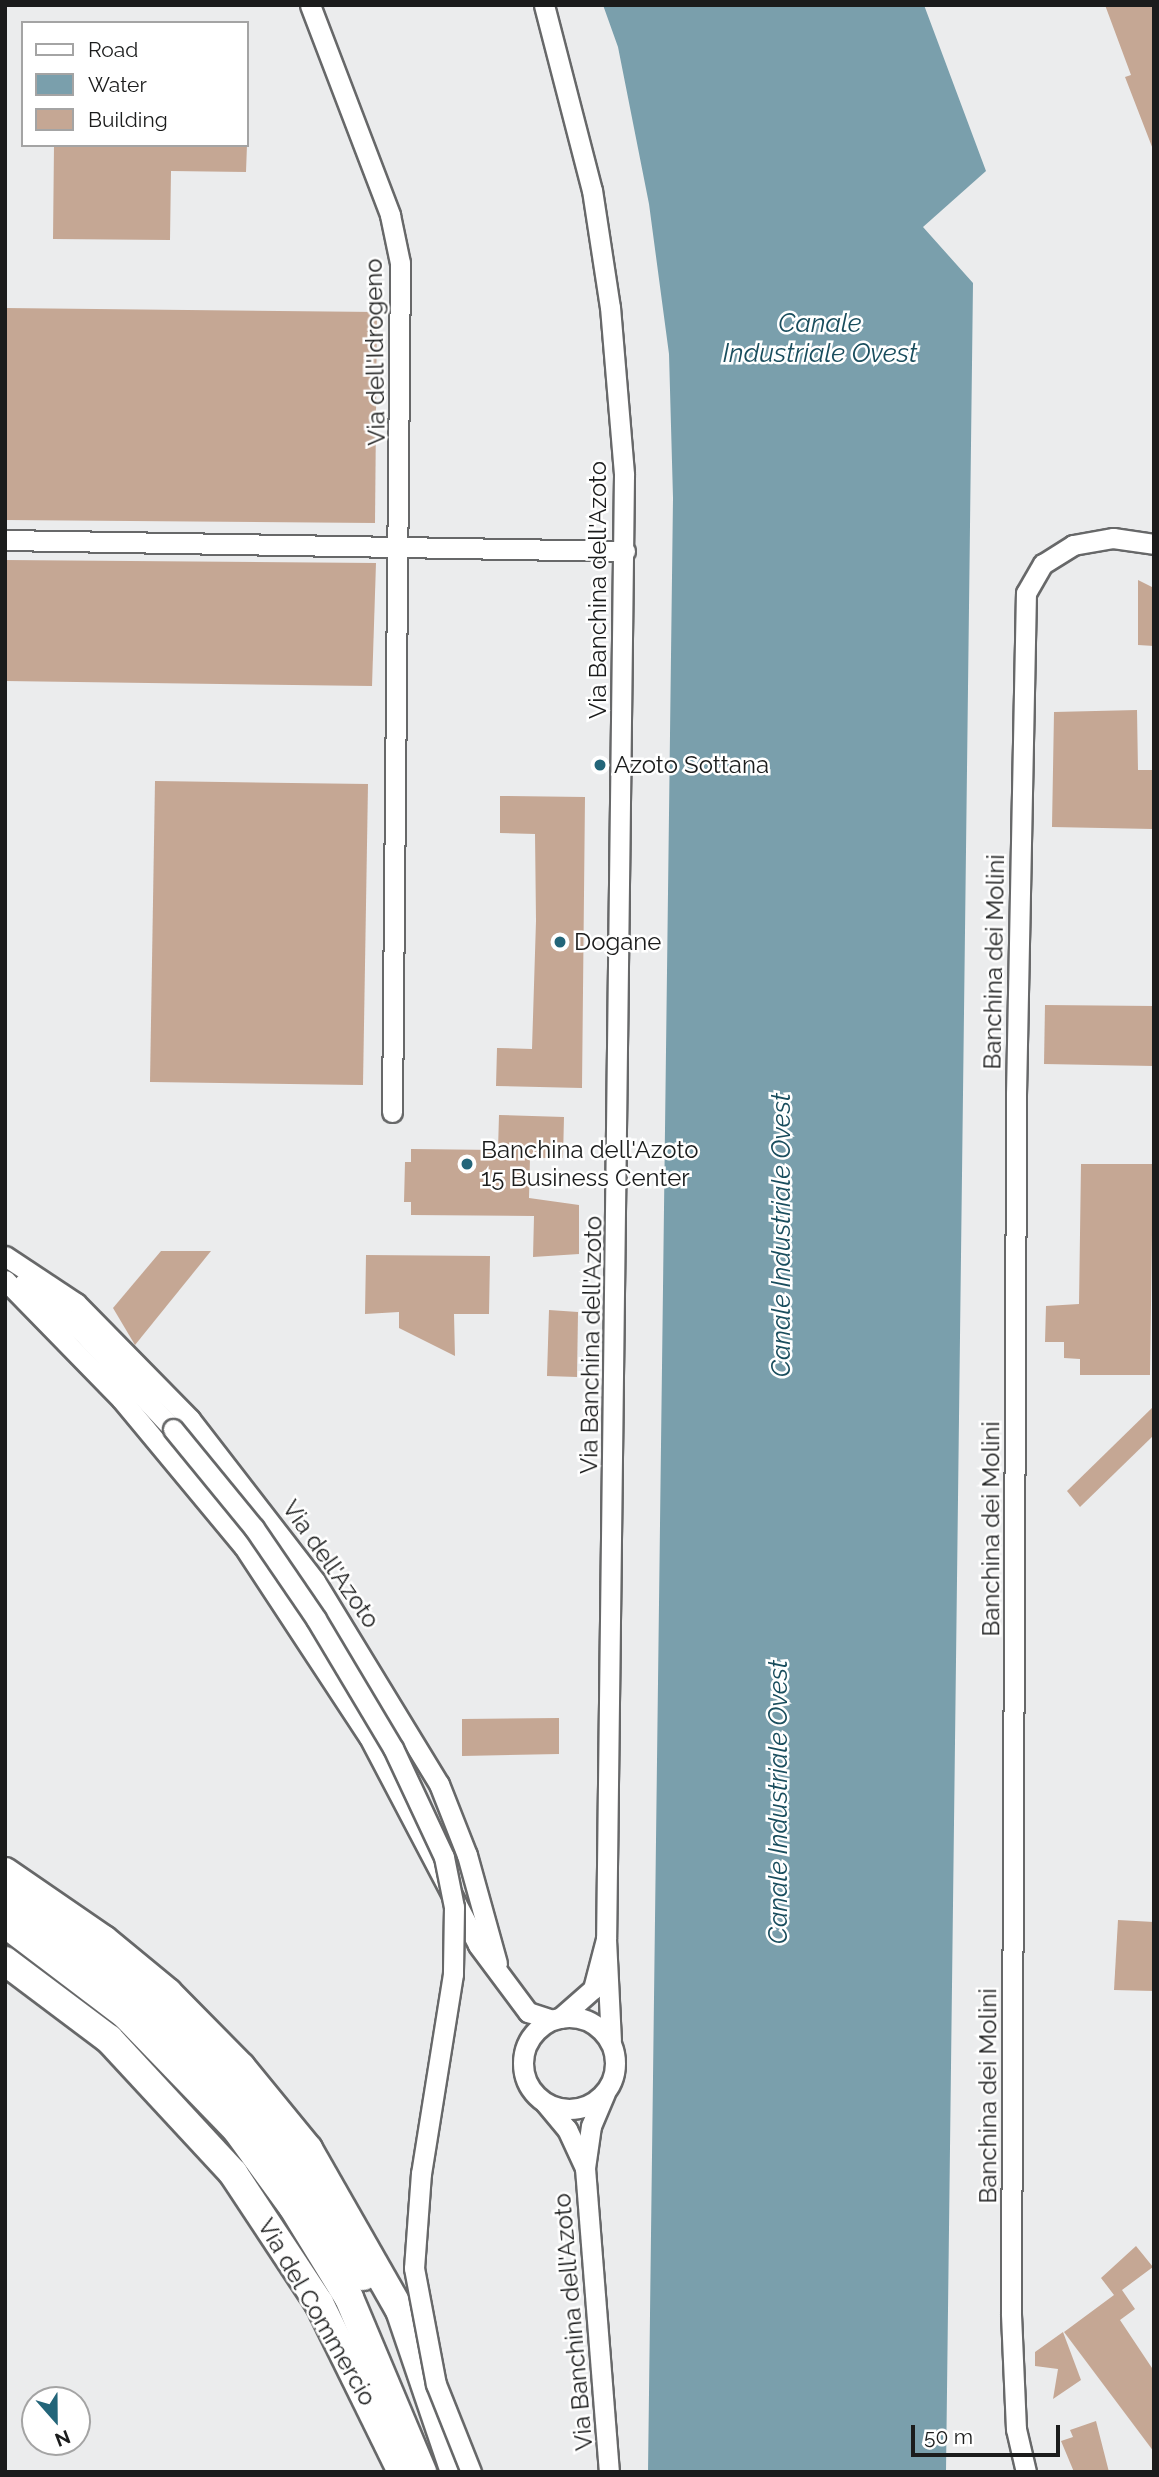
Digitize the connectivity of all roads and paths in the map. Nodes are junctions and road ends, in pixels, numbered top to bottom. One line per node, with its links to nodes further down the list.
1 (310, 5): 5 (street, Via dell'Idrogeno)
2 (544, 5): 6 (street, Via Banchina dell'Azoto)
3 (5, 540): 5 (street)
4 (1154, 544): 27 (street, Banchina dei Molini)
5 (401, 547): 6 (street); 7 (street, Via dell'Idrogeno)
6 (625, 551): 14 (street, Via Banchina dell'Azoto)
7 (392, 1112)
8 (5, 1256): 16 (street, Via dell'Azoto)
9 (5, 1267): 25 (street, bridge)
10 (5, 1280): 16 (street, Via dell'Azoto)
11 (5, 1872): 24 (street)
12 (5, 1895): 24 (street)
13 (5, 1923): 23 (street)
14 (606, 1939): 17 (street); 18 (street)
15 (5, 1961): 22 (street, Via del Commercio)
16 (502, 1978): 17 (street, Via dell'Azoto)
17 (556, 2019): 18 (street); 20 (street)
18 (613, 2048): 19 (street)
19 (606, 2090): 20 (street); 21 (street)
20 (540, 2098): 21 (street)
21 (585, 2168): 26 (street, Via Banchina dell'Azoto)
22 (402, 2472)
23 (422, 2472)
24 (455, 2472)
25 (471, 2472)
26 (609, 2472)
27 (1026, 2472)

